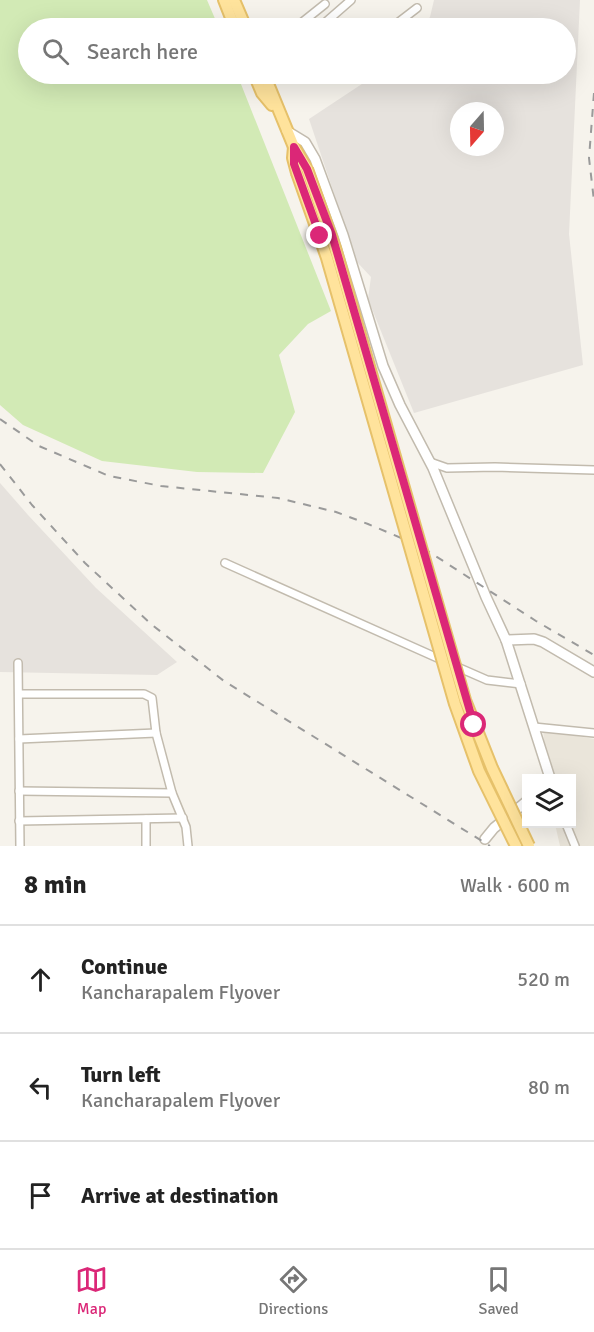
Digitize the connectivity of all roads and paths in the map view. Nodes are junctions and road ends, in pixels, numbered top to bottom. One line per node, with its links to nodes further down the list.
1 (224, 0): 7 (main road)
2 (234, 0): 8 (main road)
3 (242, 0): 9 (main road)
4 (351, 0): 11 (street)
5 (325, 4): 10 (street)
6 (417, 8): 12 (street)
7 (231, 18)
8 (242, 18)
9 (249, 18)
10 (309, 18)
11 (330, 18)
12 (404, 18)
13 (258, 84): 16 (main road)
14 (268, 84): 16 (main road)
15 (275, 84): 16 (main road)
16 (278, 112): 17 (main road)
17 (287, 131): 18 (main road); 19 (street)
18 (302, 171): 45 (main road, bridge); 46 (main road, bridge)
19 (430, 462): 20 (street); 22 (street)
20 (447, 468): 21 (street); 22 (street)
21 (594, 470)
22 (438, 479): 24 (street)
23 (225, 564): 27 (street)
24 (506, 640): 26 (street); 27 (street)
25 (18, 663): 28 (street)
26 (594, 672)
27 (521, 684): 29 (street)
28 (19, 694): 30 (street); 32 (street)
29 (534, 727): 31 (street); 33 (street)
30 (156, 733): 32 (street); 35 (street)
31 (594, 733)
32 (19, 739): 34 (street)
33 (549, 774)
34 (19, 791): 35 (street); 39 (street)
35 (172, 793): 37 (street)
36 (522, 805): 41 (street)
37 (183, 818): 38 (street); 44 (street)
38 (146, 819): 39 (street); 43 (street)
39 (20, 821): 42 (street)
40 (568, 828): 47 (street)
41 (484, 839)
42 (20, 846)
43 (146, 846)
44 (188, 846)
45 (516, 846)
46 (529, 846)
47 (575, 846)

